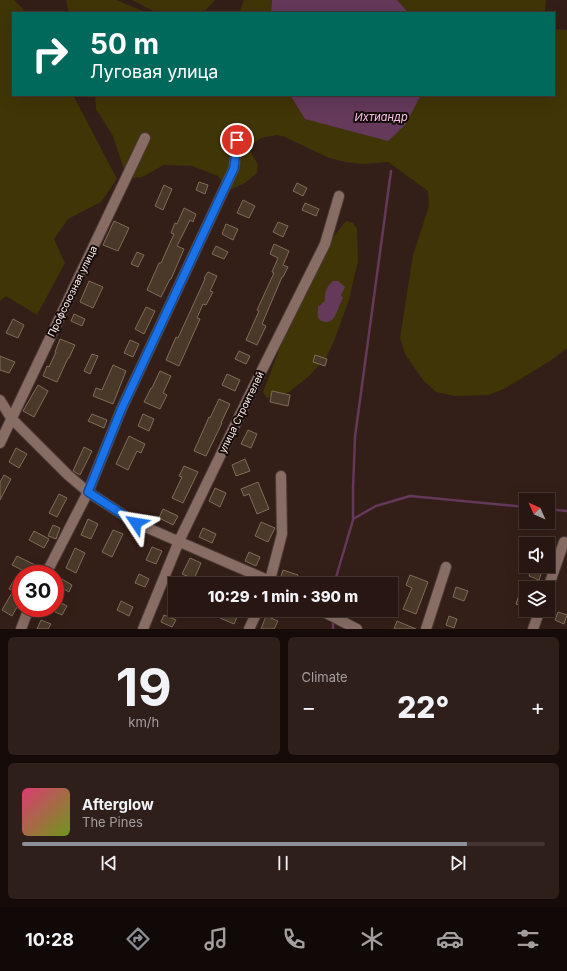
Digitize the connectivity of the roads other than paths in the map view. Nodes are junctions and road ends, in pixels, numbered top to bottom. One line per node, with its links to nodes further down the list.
1 (145, 138): 5 (street, Профсоюзная улица)
2 (237, 140): 8 (street)
3 (339, 196): 9 (street, улица Строителей)
4 (0, 400): 5 (street)
5 (11, 418): 6 (street, Профсоюзная улица); 8 (street)
6 (0, 443)
7 (281, 476): 14 (street)
8 (88, 492): 9 (street); 11 (street)
9 (179, 541): 13 (street); 21 (street, улица Строителей)
10 (564, 542): 15 (street)
11 (51, 565)
12 (446, 567): 24 (street)
13 (259, 577)
14 (273, 577)
15 (550, 581)
16 (26, 617): 20 (street)
17 (255, 617): 22 (street)
18 (335, 617): 23 (street)
19 (537, 617): 25 (street)
20 (21, 629)
21 (143, 629)
22 (249, 629)
23 (358, 629)
24 (426, 629)
25 (533, 629)

